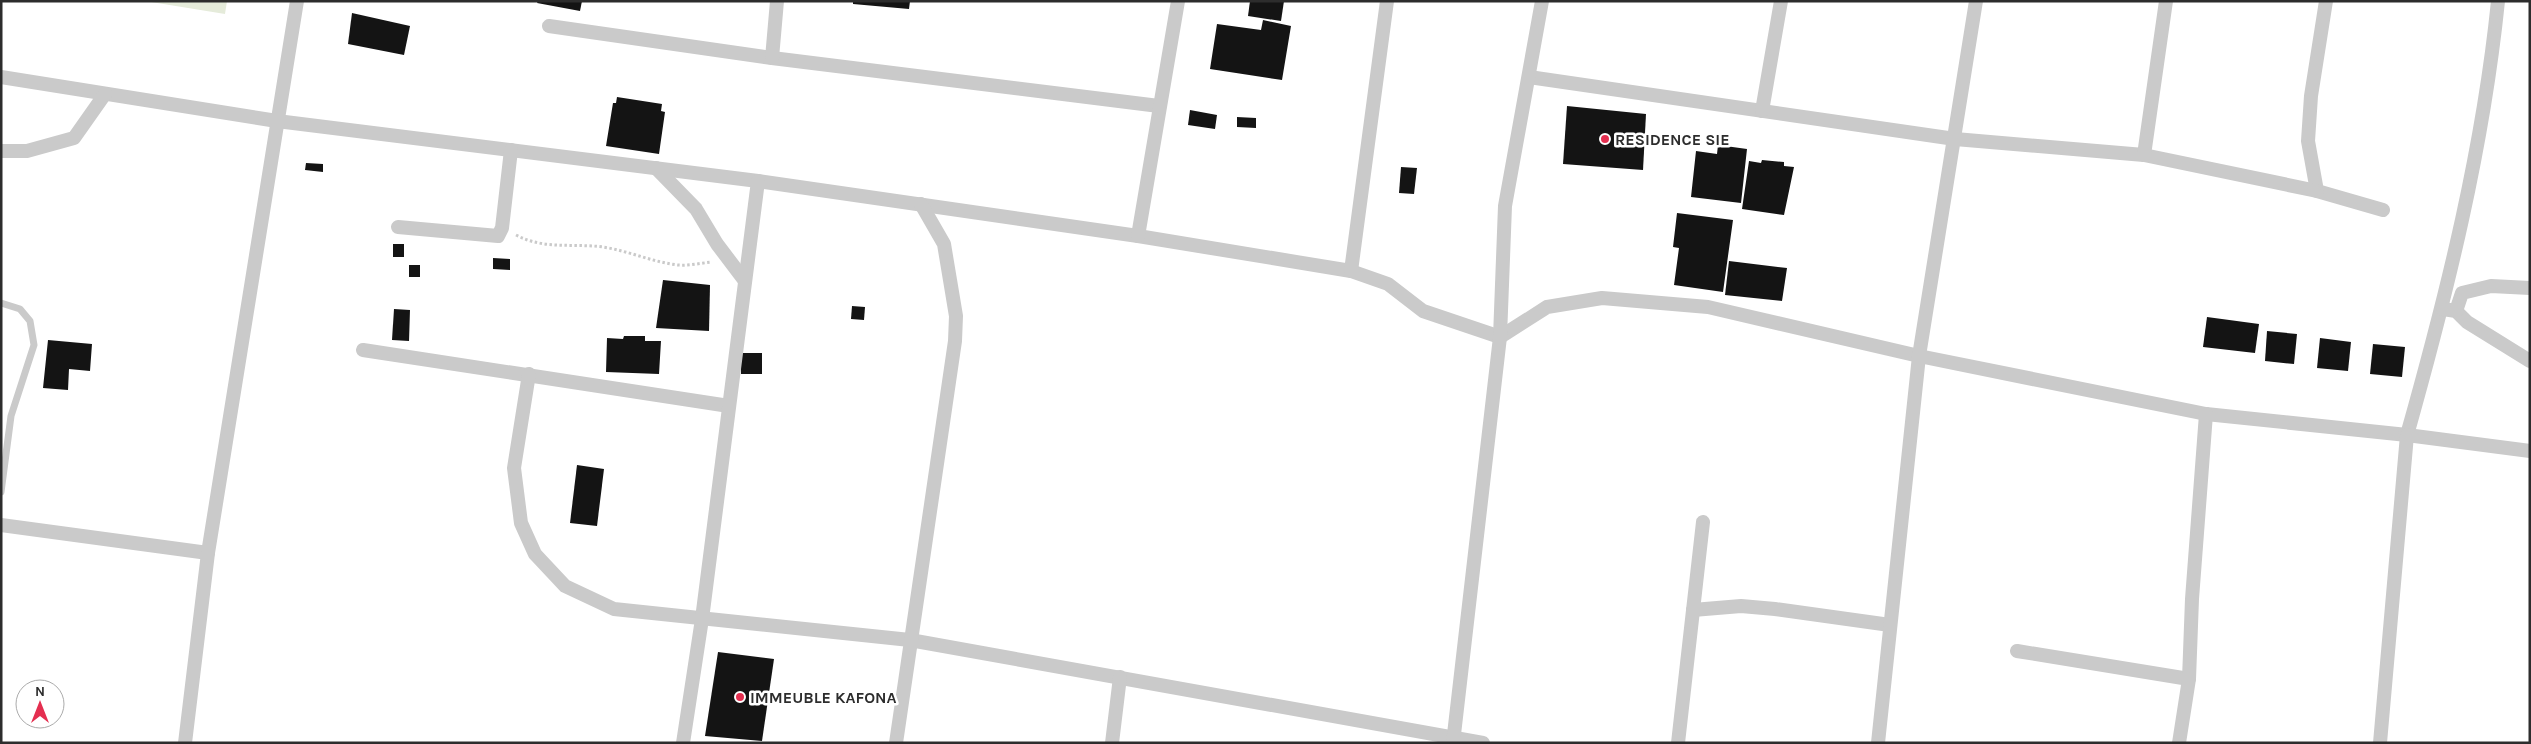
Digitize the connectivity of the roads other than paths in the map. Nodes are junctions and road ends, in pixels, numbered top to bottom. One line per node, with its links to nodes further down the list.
1 (297, 1): 18 (street)
2 (777, 1): 12 (street)
3 (1178, 1): 16 (street)
4 (1387, 1): 30 (street)
5 (1542, 1): 13 (street)
6 (1781, 1): 17 (street)
7 (1976, 1): 19 (street)
8 (2166, 1): 22 (street)
9 (2326, 1): 25 (street)
10 (2498, 1): 34 (street)
11 (549, 26): 12 (street)
12 (772, 58): 16 (street)
13 (1529, 77): 17 (street); 35 (street)
14 (1, 78): 15 (street)
15 (105, 94): 18 (street); 21 (street)
16 (1160, 106): 29 (street)
17 (1762, 110): 19 (street)
18 (277, 121): 20 (street); 47 (street)
19 (1954, 138): 22 (street); 37 (street)
20 (511, 150): 23 (street); 28 (street)
21 (1, 151)
22 (2144, 156): 25 (street)
23 (656, 168): 24 (street); 31 (street)
24 (758, 180): 26 (street); 31 (street)
25 (2317, 191): 27 (street)
26 (921, 204): 29 (street); 51 (street)
27 (2383, 210)
28 (398, 227)
29 (1138, 236): 30 (street)
30 (1351, 271): 35 (street)
31 (745, 280): 40 (street)
32 (2530, 288): 34 (street)
33 (1, 303): 44 (lane)
34 (2449, 310): 38 (street); 42 (street)
35 (1500, 337): 37 (street); 55 (street)
36 (363, 350): 39 (street)
37 (1919, 356): 41 (street); 50 (street)
38 (2530, 361)
39 (529, 374): 40 (street); 49 (street)
40 (729, 406): 49 (street)
41 (2206, 414): 42 (street); 54 (street)
42 (2407, 435): 43 (street); 64 (street)
43 (2530, 452)
44 (1, 492)
45 (1703, 522): 48 (street)
46 (1, 525): 47 (street)
47 (208, 553): 56 (street)
48 (1693, 610): 50 (street); 61 (street)
49 (702, 619): 51 (street); 57 (street)
50 (1890, 625): 62 (street)
51 (910, 640): 53 (street); 58 (street)
52 (2017, 651): 54 (street)
53 (1120, 677): 55 (street); 59 (street)
54 (2189, 678): 63 (street)
55 (1453, 740): 60 (street)
56 (185, 743)
57 (683, 743)
58 (896, 743)
59 (1112, 743)
60 (1482, 743)
61 (1678, 743)
62 (1878, 743)
63 (2179, 743)
64 (2380, 743)

